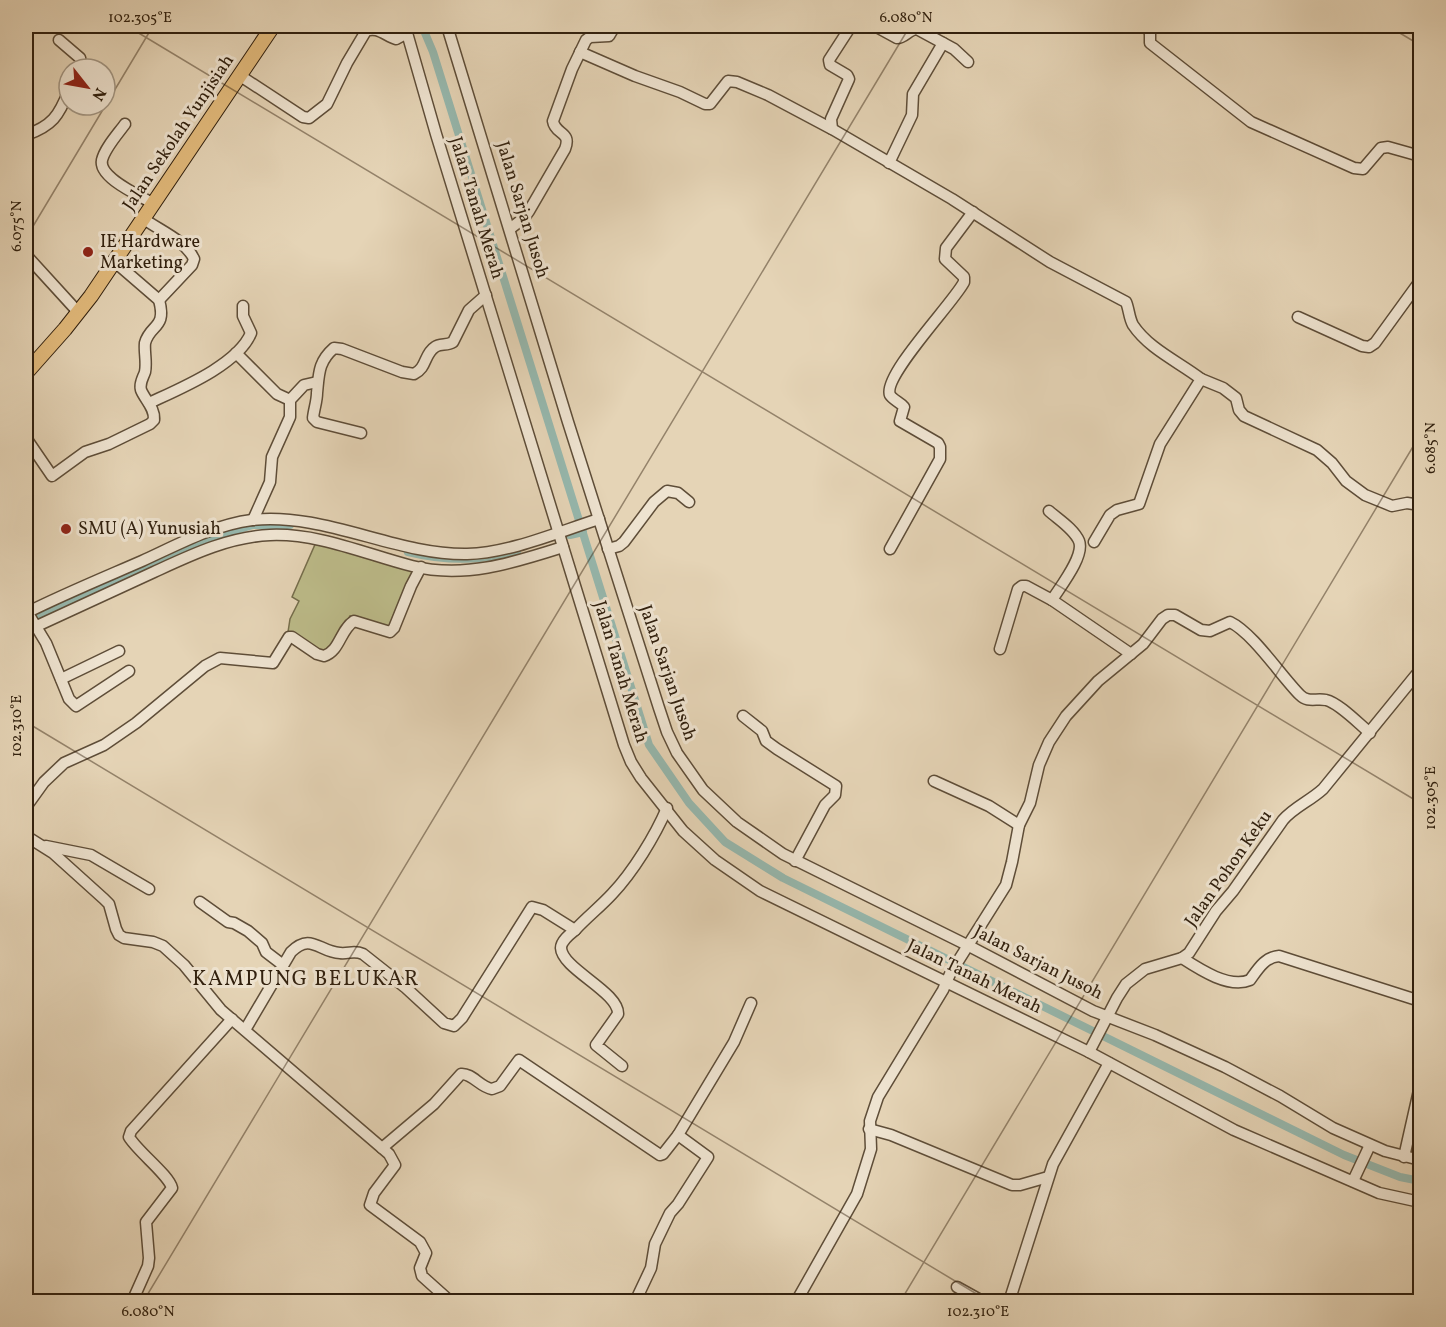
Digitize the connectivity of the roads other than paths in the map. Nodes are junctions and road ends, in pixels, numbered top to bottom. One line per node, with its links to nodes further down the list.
1 (273, 26): 13 (main road, Jalan Sekolah Yunjisiah)
2 (447, 26): 23 (street, Jalan Sarjan Jusoh)
3 (615, 26): 10 (street)
4 (851, 26): 16 (street)
5 (875, 26): 9 (street)
6 (1146, 26): 18 (street)
7 (406, 29): 13 (street); 27 (street, Jalan Tanah Merah)
8 (59, 40): 11 (street)
9 (943, 43): 12 (street); 19 (street)
10 (580, 51): 16 (street); 23 (street)
11 (79, 57)
12 (968, 62)
13 (239, 75): 20 (main road, Jalan Sekolah Yunjisiah)
14 (57, 115): 17 (street)
15 (125, 124): 20 (street)
16 (832, 129): 19 (street)
17 (26, 135)
18 (1420, 156)
19 (889, 163): 21 (street)
20 (154, 204): 22 (main road, Jalan Sekolah Yunjisiah)
21 (973, 212): 34 (street); 50 (street)
22 (144, 219): 25 (main road, Jalan Sekolah Yunjisiah); 28 (street)
23 (511, 228): 44 (street, Jalan Sarjan Jusoh)
24 (26, 255): 30 (street)
25 (115, 262): 28 (street); 30 (main road, Jalan Sekolah Yunjisiah)
26 (1420, 281): 31 (street)
27 (486, 295): 35 (street); 45 (street, Jalan Tanah Merah)
28 (159, 300): 37 (street)
29 (243, 306): 32 (street)
30 (78, 312): 33 (main road, Jalan Sekolah Yunjisiah)
31 (1298, 317)
32 (236, 353): 36 (street); 37 (street)
33 (26, 373)
34 (1201, 379): 41 (street); 46 (street)
35 (317, 382): 36 (street); 38 (street)
36 (290, 400): 43 (street)
37 (149, 402): 39 (street)
38 (362, 433)
39 (26, 438)
40 (689, 502): 49 (street)
41 (1420, 505)
42 (1049, 511): 52 (street)
43 (253, 520): 47 (street); 53 (street)
44 (594, 520): 45 (street); 49 (street, Jalan Sarjan Jusoh)
45 (563, 530): 47 (street); 48 (street, Jalan Tanah Merah)
46 (1094, 542)
47 (373, 546): 51 (street); 53 (street)
48 (563, 547): 51 (street); 64 (street, Jalan Tanah Merah)
49 (608, 549): 68 (street, Jalan Sarjan Jusoh)
50 (890, 549)
51 (421, 567): 63 (street)
52 (1052, 600): 54 (street); 56 (street)
53 (28, 619): 59 (street)
54 (1000, 649)
55 (119, 651): 59 (street)
56 (1131, 654): 61 (street); 65 (street)
57 (1420, 670): 61 (street, Jalan Pohon Keku)
58 (129, 671): 59 (street)
59 (61, 680)
60 (743, 716): 68 (street)
61 (1370, 733): 73 (street, Jalan Pohon Keku)
62 (934, 781): 65 (street)
63 (26, 807)
64 (667, 808): 71 (street); 75 (street, Jalan Tanah Merah)
65 (1019, 825): 72 (street)
66 (26, 836): 67 (street)
67 (43, 846): 69 (street); 78 (street)
68 (795, 861): 72 (street, Jalan Sarjan Jusoh)
69 (149, 889)
70 (200, 902): 74 (street)
71 (575, 930): 74 (street); 83 (street)
72 (966, 950): 75 (street); 79 (street, Jalan Sarjan Jusoh)
73 (1182, 958): 76 (street); 79 (street)
74 (283, 965): 80 (street)
75 (948, 977): 81 (street, Jalan Tanah Merah); 85 (street)
76 (1420, 1001)
77 (751, 1004): 86 (street)
78 (232, 1019): 80 (street); 95 (street)
79 (1105, 1022): 81 (street); 88 (street, Jalan Sarjan Jusoh)
80 (245, 1030): 87 (street)
81 (1092, 1047): 82 (street, Jalan Tanah Merah)
82 (1109, 1063): 91 (street); 92 (street, Jalan Tanah Merah)
83 (622, 1066)
84 (1420, 1086): 89 (street)
85 (869, 1129): 91 (street); 98 (street)
86 (678, 1135): 87 (street); 97 (street)
87 (382, 1148): 96 (street)
88 (1368, 1148): 89 (street, Jalan Sarjan Jusoh); 92 (street)
89 (1404, 1157): 90 (street, Jalan Sarjan Jusoh)
90 (1420, 1160)
91 (1048, 1177): 100 (street)
92 (1354, 1179): 93 (street, Jalan Tanah Merah)
93 (1420, 1202)
94 (957, 1287): 99 (street)
95 (132, 1302)
96 (451, 1302)
97 (635, 1302)
98 (796, 1302)
99 (984, 1302)
100 (1009, 1302)

